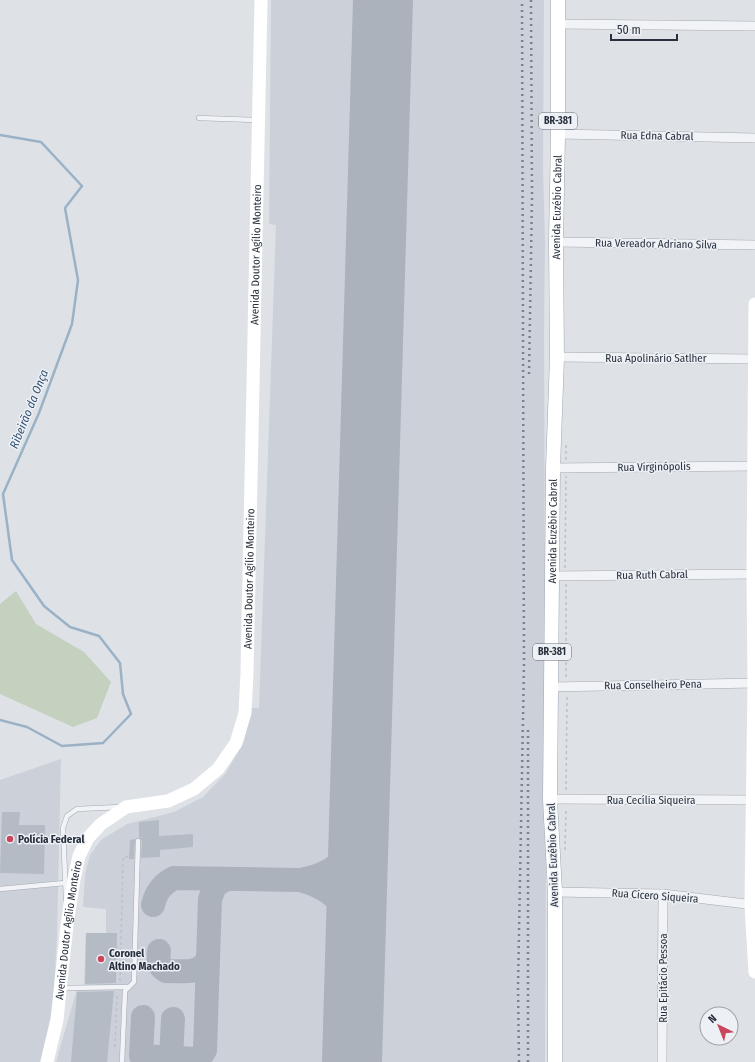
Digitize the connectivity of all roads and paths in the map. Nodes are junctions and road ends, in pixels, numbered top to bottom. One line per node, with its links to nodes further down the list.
1 (261, 0): 6 (street, Avenida Doutor Agílio Monteiro)
2 (558, 0): 3 (main road, Avenida Euzébio Cabral / BR-381)
3 (558, 24): 4 (street); 7 (main road, Avenida Euzébio Cabral / BR-381)
4 (755, 26)
5 (199, 118): 6 (lane)
6 (258, 120): 25 (street, Avenida Doutor Agílio Monteiro)
7 (558, 134): 8 (street, Rua Edna Cabral); 9 (main road, Avenida Euzébio Cabral / BR-381)
8 (755, 138)
9 (556, 242): 10 (street, Rua Vereador Adriano Silva); 12 (main road, Avenida Euzébio Cabral / BR-381)
10 (755, 245)
11 (755, 304): 13 (street)
12 (557, 357): 13 (street, Rua Apolinário Satlher); 16 (main road, Avenida Euzébio Cabral / BR-381)
13 (754, 358): 15 (street)
14 (566, 440): 16 (path)
15 (754, 466): 16 (street, Rua Virginópolis); 17 (street)
16 (559, 468): 18 (main road, Avenida Euzébio Cabral / BR-381); 18 (path)
17 (753, 574): 18 (street, Rua Ruth Cabral); 19 (street)
18 (559, 576): 20 (main road, Avenida Euzébio Cabral / BR-381); 21 (path)
19 (754, 683): 21 (street, Rua Conselheiro Pena); 24 (street)
20 (552, 687): 21 (street, Rua Conselheiro Pena); 22 (main road, Avenida Euzébio Cabral / BR-381)
21 (567, 687): 23 (path)
22 (550, 799): 23 (street, Rua Cecília Siqueira); 31 (main road, Avenida Euzébio Cabral / BR-381)
23 (566, 799): 24 (street, Rua Cecília Siqueira); 27 (path)
24 (752, 800): 33 (street)
25 (126, 807): 29 (lane); 34 (street, Avenida Doutor Agílio Monteiro)
26 (138, 841): 28 (lane)
27 (565, 854)
28 (137, 858): 36 (lane); 37 (path)
29 (65, 883): 30 (lane); 34 (lane)
30 (0, 888)
31 (555, 892): 32 (street, Rua Cícero Siqueira); 42 (main road, Avenida Euzébio Cabral / BR-381)
32 (663, 894): 33 (street, Rua Cícero Siqueira); 43 (street, Rua Epitácio Pessoa)
33 (753, 905): 35 (street)
34 (67, 925): 38 (street, Avenida Doutor Agílio Monteiro)
35 (755, 972)
36 (129, 986): 37 (lane); 41 (lane)
37 (119, 987): 38 (lane); 39 (path)
38 (61, 988): 40 (street, Avenida Doutor Agílio Monteiro)
39 (115, 1047)
40 (47, 1062)
41 (122, 1062)
42 (555, 1062)
43 (662, 1062)

